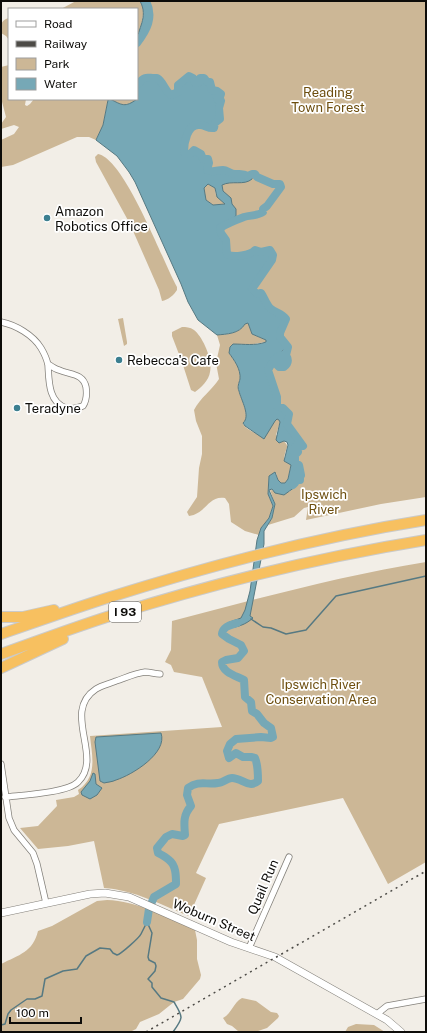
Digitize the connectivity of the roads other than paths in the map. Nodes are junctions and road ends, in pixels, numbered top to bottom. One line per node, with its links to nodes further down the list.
1 (1, 322): 2 (street)
2 (48, 364): 2 (street)
3 (426, 520): 5 (highway, I 93)
4 (426, 540): 6 (highway, I 93)
5 (107, 598): 7 (highway); 8 (highway, I 93)
6 (112, 616): 9 (highway, I 93); 10 (highway)
7 (1, 617)
8 (1, 634)
9 (1, 654)
10 (1, 668)
11 (160, 674): 13 (street)
12 (1, 764): 13 (street)
13 (5, 797): 15 (street)
14 (288, 857): 17 (street, Quail Run)
15 (46, 903): 16 (street, Woburn Street); 17 (street, Woburn Street)
16 (1, 913)
17 (249, 948): 19 (street, Woburn Street)
18 (426, 999): 19 (street)
19 (377, 1014): 20 (street, Woburn Street)
20 (401, 1032)

